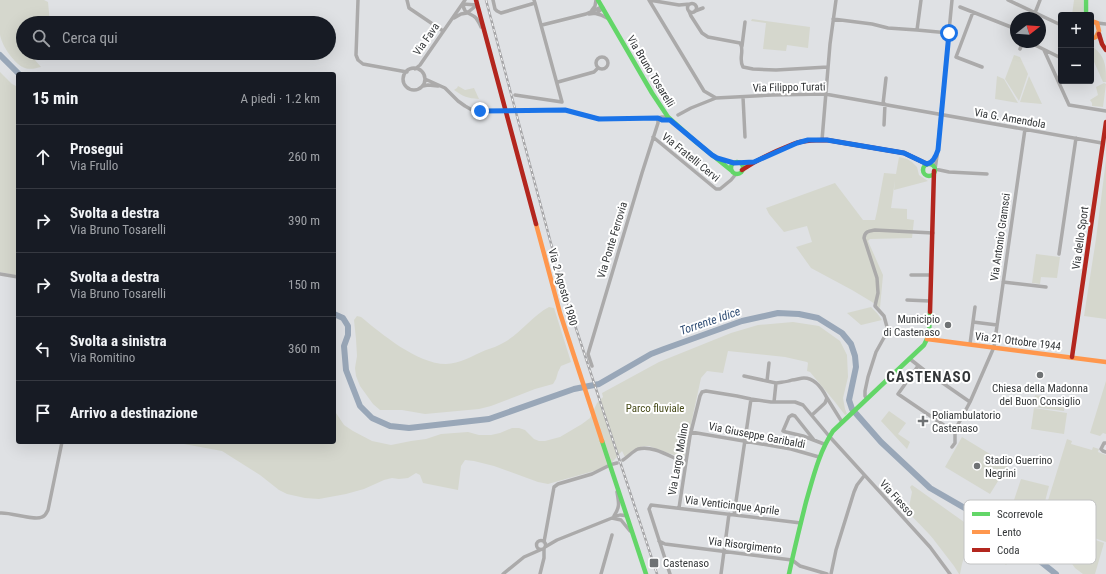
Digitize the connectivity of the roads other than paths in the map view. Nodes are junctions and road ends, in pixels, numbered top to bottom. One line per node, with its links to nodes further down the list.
1 (358, 0): 56 (street)
2 (407, 0): 39 (street)
3 (465, 0): 16 (street, Via Fava)
4 (493, 0): 13 (street)
5 (597, 0): 19 (street, Via Bruno Tosarelli); 21 (street)
6 (649, 0): 15 (street); 69 (street)
7 (836, 0): 29 (street)
8 (921, 0): 38 (street)
9 (952, 0): 40 (street)
10 (1008, 0): 23 (street)
11 (1040, 0): 24 (street)
12 (1086, 0): 25 (street)
13 (535, 2): 34 (street)
14 (477, 3): 16 (street); 26 (street, Via Fava); 42 (street, Via 2 Agosto 1980)
15 (676, 3): 17 (street); 20 (street)
16 (463, 4): 26 (street); 28 (street, Via Fava)
17 (690, 4): 20 (street); 20 (street)
18 (960, 7): 22 (street)
19 (603, 8): 21 (street); 30 (street, Via Bruno Tosarelli)
20 (691, 11): 46 (street)
21 (592, 12): 30 (street); 34 (street)
22 (973, 12): 37 (street); 53 (street)
23 (1034, 12)
24 (1036, 12)
25 (1087, 12)
26 (467, 13): 28 (street, Via Fava); 42 (street)
27 (1046, 18): 35 (street)
28 (451, 19): 39 (street, Via Fava)
29 (833, 19): 38 (street); 52 (street)
30 (610, 20): 71 (street, Via Bruno Tosarelli)
31 (1094, 21): 36 (street)
32 (745, 22): 46 (street)
33 (1094, 22): 41 (street)
34 (542, 24): 63 (street)
35 (1058, 24)
36 (1106, 25): 41 (street)
37 (1010, 27)
38 (917, 30): 40 (street)
39 (443, 31): 51 (street, Via Fava)
40 (949, 33): 73 (street)
41 (1099, 33): 43 (street); 45 (street)
42 (486, 37): 146 (street, Via 2 Agosto 1980)
43 (1094, 38)
44 (1094, 40): 45 (street)
45 (1102, 44): 49 (street)
46 (742, 46): 52 (street)
47 (1040, 48): 48 (street)
48 (1044, 50): 50 (street); 59 (street)
49 (1106, 50)
50 (1058, 57)
51 (421, 63): 55 (street, Via Fava); 58 (street)
52 (828, 67): 66 (street)
53 (982, 67)
54 (598, 68): 63 (street)
55 (415, 69): 57 (street); 58 (street)
56 (398, 71): 57 (street); 60 (street)
57 (407, 72): 60 (street)
58 (421, 72): 62 (street)
59 (1056, 76): 72 (street)
60 (404, 77): 64 (street)
61 (886, 78): 70 (street)
62 (425, 79): 64 (street); 65 (street)
63 (558, 82): 67 (street)
64 (423, 86): 65 (street)
65 (440, 86): 75 (street, bridge)
66 (825, 94): 68 (street, Via Filippo Turati); 70 (street, Via Filippo Turati); 83 (street)
67 (515, 95)
68 (743, 97): 69 (street, Via Filippo Turati); 81 (street, Via Filippo Turati)
69 (716, 98): 74 (street, Via Filippo Turati)
70 (884, 104): 73 (street, Via Filippo Turati); 78 (street)
71 (662, 109): 75 (street, Via Ponte Ferrovia); 76 (street, Via Bruno Tosarelli)
72 (1106, 111)
73 (941, 114): 79 (street, Via G. Amendola); 85 (street)
74 (678, 115)
75 (658, 118): 76 (street); 80 (street, Via Ponte Ferrovia)
76 (669, 118): 87 (street, Via Bruno Tosarelli)
77 (1106, 122): 84 (street, Via dello Sport)
78 (884, 125)
79 (1025, 129): 82 (street, Via G. Amendola); 105 (street, Via Antonio Gramsci)
80 (653, 137): 95 (street, Via Fratelli Cervi); 119 (street, Via Ponte Ferrovia)
81 (745, 137)
82 (1076, 138): 84 (street, Via G. Amendola); 100 (street)
83 (822, 140): 86 (street); 88 (street)
84 (1102, 143): 115 (street, Via dello Sport)
85 (938, 150): 91 (street); 94 (street)
86 (911, 156): 91 (street); 93 (street)
87 (717, 158): 89 (street, Via Bruno Tosarelli); 95 (street, Via Bruno Tosarelli)
88 (754, 162): 90 (street); 92 (street)
89 (734, 163): 90 (street); 95 (street)
90 (740, 163): 92 (street)
91 (928, 164): 93 (street); 94 (street)
92 (742, 170): 95 (street)
93 (922, 170): 97 (street)
94 (934, 170): 96 (street); 97 (street); 98 (street)
95 (734, 172)
96 (987, 174)
97 (926, 175): 98 (street)
98 (934, 193): 99 (street)
99 (933, 233): 103 (street); 124 (street)
100 (1059, 254)
101 (0, 274): 104 (street)
102 (911, 275): 103 (street)
103 (931, 275): 108 (street)
104 (16, 277)
105 (1003, 282): 106 (street); 111 (street, Via Antonio Gramsci)
106 (1046, 287)
107 (907, 300): 108 (street)
108 (930, 301): 112 (street)
109 (974, 307): 110 (street)
110 (973, 322): 111 (street); 113 (street)
111 (997, 325): 114 (street, Via Antonio Gramsci)
112 (927, 339): 113 (street, Via 21 Ottobre 1944); 116 (street)
113 (970, 344): 114 (street, Via 21 Ottobre 1944)
114 (994, 347): 115 (street, Via 21 Ottobre 1944); 128 (street, Via Antonio Gramsci)
115 (1072, 357): 117 (street, Via 21 Ottobre 1944)
116 (910, 359): 120 (street); 124 (street)
117 (1106, 362)
118 (769, 363): 122 (street)
119 (592, 366)
120 (918, 366): 128 (street); 131 (street)
121 (744, 376): 122 (street)
122 (766, 381): 123 (street)
123 (776, 383): 125 (street); 127 (street)
124 (869, 397): 130 (street)
125 (827, 398): 129 (street); 130 (street)
126 (752, 399): 127 (street, Via Largo Molino); 132 (street, Via Largo Molino); 135 (street)
127 (774, 402): 129 (street, Via Largo Molino)
128 (970, 402): 131 (street, Via Antonio Gramsci)
129 (812, 416): 133 (street, Via Largo Molino)
130 (843, 421): 133 (street)
131 (955, 431): 139 (street, Via Antonio Gramsci)
132 (691, 432): 135 (street, Via Giuseppe Garibaldi); 143 (street, Via Largo Molino)
133 (829, 436): 138 (street); 145 (street, Via Fiesso)
134 (814, 440): 134 (street); 138 (street)
135 (745, 441): 141 (street, Via Giuseppe Garibaldi); 150 (street)
136 (1106, 443): 140 (street)
137 (62, 444): 148 (street)
138 (824, 444): 141 (street)
139 (952, 447)
140 (1106, 452)
141 (819, 457): 154 (street)
142 (623, 460): 143 (street)
143 (685, 461): 147 (street, Via Largo Molino)
144 (608, 466): 159 (street)
145 (864, 476): 173 (street); 174 (street, Via Fiesso)
146 (616, 481): 151 (street, Via 2 Agosto 1980); 152 (street)
147 (679, 508): 149 (street, Via Venticinque Aprile); 158 (street, Via Venticinque Aprile)
148 (0, 513)
149 (729, 514): 150 (street, Via Venticinque Aprile); 162 (street)
150 (734, 515): 154 (street, Via Venticinque Aprile)
151 (627, 516): 152 (street); 153 (street); 156 (street, Via 2 Agosto 1980)
152 (613, 517): 153 (street); 157 (street)
153 (619, 519): 156 (street)
154 (801, 523): 164 (street)
155 (612, 535): 167 (street)
156 (634, 538): 168 (street, Via 2 Agosto 1980)
157 (557, 540): 159 (street); 161 (street)
158 (659, 541): 162 (street, Via Risorgimento); 169 (street)
159 (543, 542): 160 (street); 161 (street)
160 (537, 546): 161 (street); 163 (street)
161 (542, 549): 163 (street); 166 (street)
162 (724, 552): 164 (street, Via Risorgimento); 170 (street)
163 (530, 553): 165 (street)
164 (792, 560): 171 (street); 172 (street, Via Risorgimento)
165 (503, 574)
166 (540, 574)
167 (601, 574)
168 (646, 574)
169 (670, 574)
170 (721, 574)
171 (789, 574)
172 (827, 574)
173 (831, 574)
174 (950, 574)

